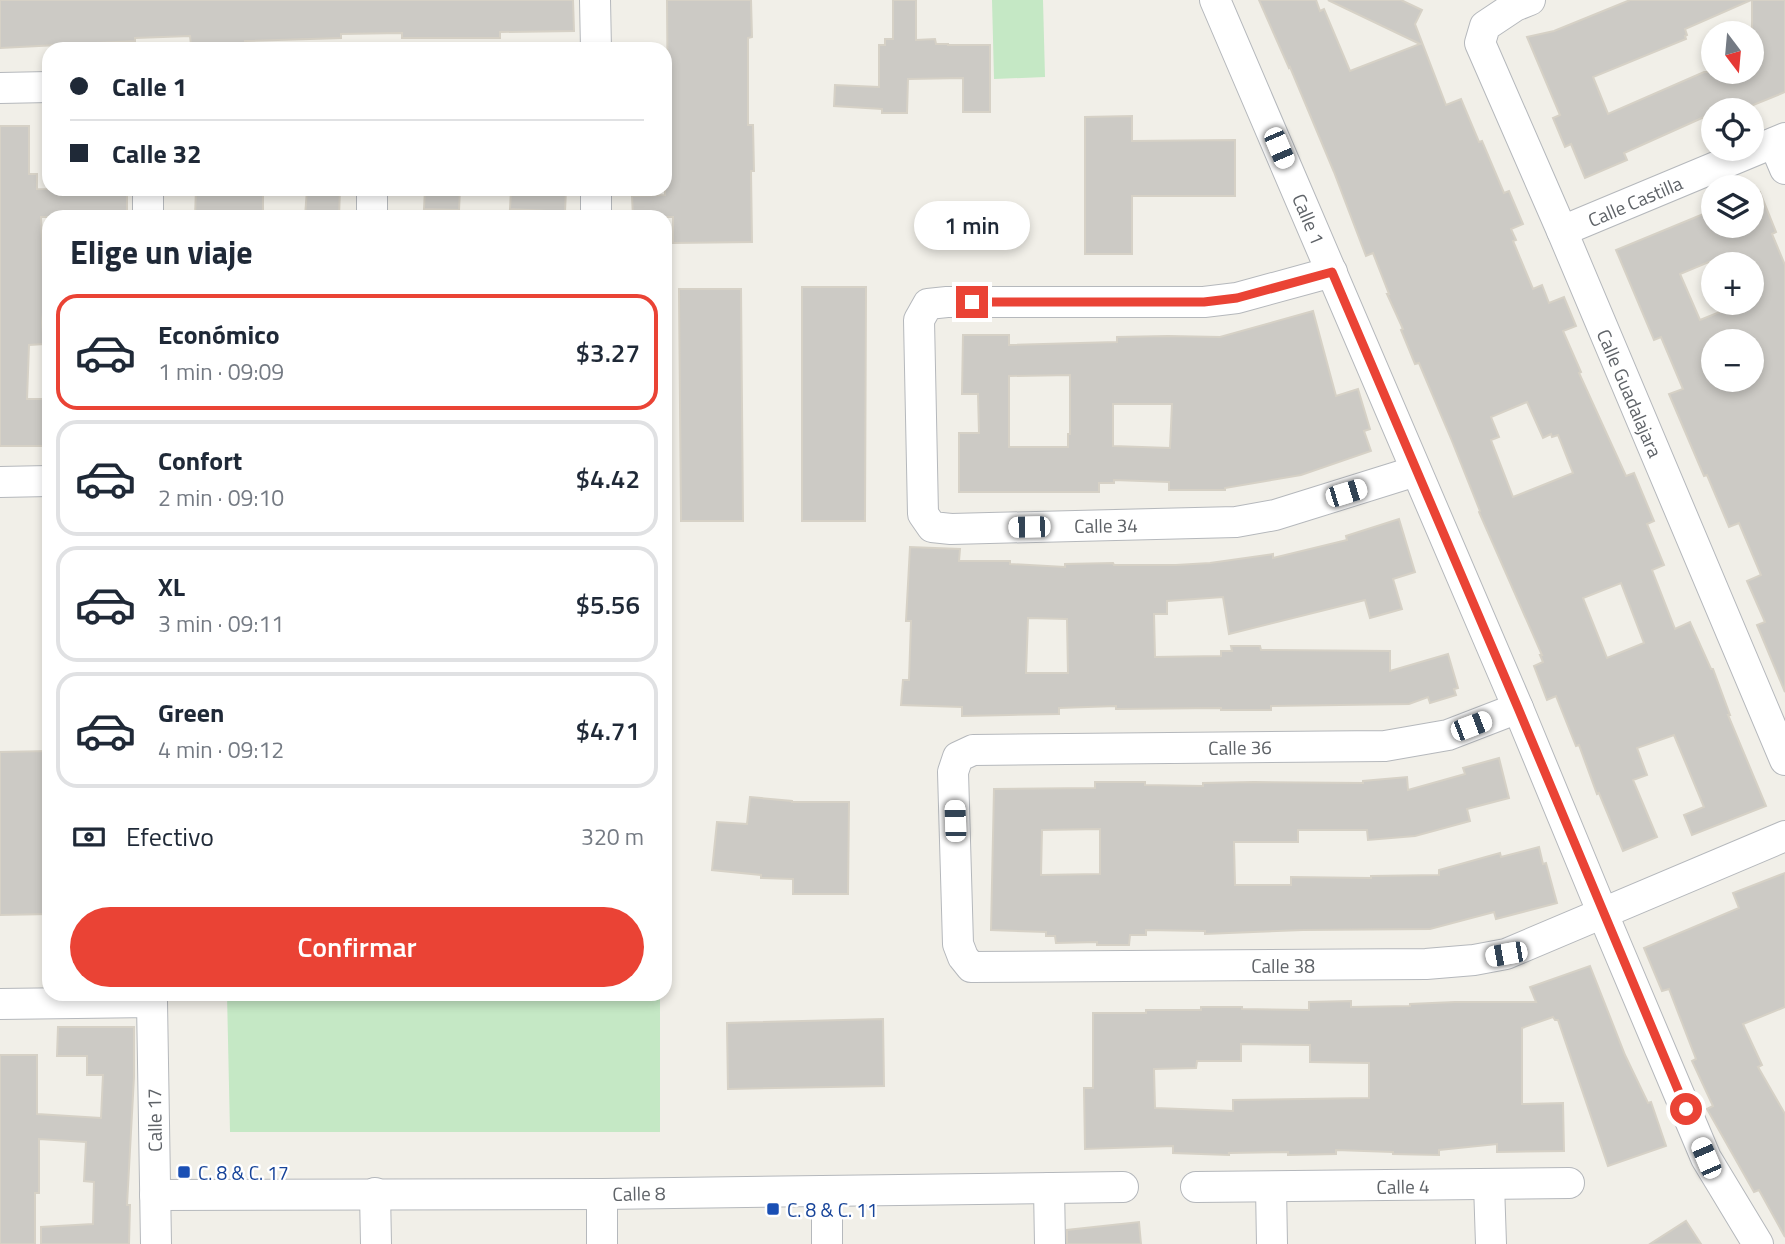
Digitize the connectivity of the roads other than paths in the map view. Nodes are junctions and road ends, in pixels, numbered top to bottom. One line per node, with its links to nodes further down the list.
1 (595, 0): 4 (street)
2 (1215, 0): 9 (street, Calle 1)
3 (1530, 0): 8 (street, Calle Guadalajara)
4 (596, 42)
5 (42, 87): 6 (street)
6 (0, 88)
7 (1781, 150): 8 (street, Calle Castilla)
8 (1562, 231): 15 (street, Calle Guadalajara)
9 (1332, 272): 10 (street, Calle 1); 10 (street, Calle 34)
10 (1416, 471): 13 (street, Calle 1)
11 (42, 481): 12 (street)
12 (0, 482)
13 (1518, 708): 14 (street, Calle 36); 17 (street, Calle 1)
14 (958, 757): 17 (street, Calle 38)
15 (1785, 760)
16 (1785, 836): 17 (street, Calle 38)
17 (1603, 914): 36 (street, Calle 1)
18 (0, 1004): 28 (street, Calle 17)
19 (1569, 1183): 20 (street, Calle 4)
20 (1489, 1184): 23 (street, Calle 4); 35 (street)
21 (1123, 1187): 24 (street, Calle 8)
22 (1196, 1187): 23 (street, Calle 4)
23 (1272, 1187): 34 (street)
24 (1049, 1188): 25 (street, Calle 8); 33 (street)
25 (827, 1191): 27 (street, Calle 8); 32 (street)
26 (375, 1194): 27 (street, Calle 8); 28 (street, Calle 8); 30 (street)
27 (602, 1194): 31 (street)
28 (155, 1195): 29 (street, Calle 17)
29 (156, 1244)
30 (376, 1244)
31 (602, 1244)
32 (827, 1244)
33 (1050, 1244)
34 (1272, 1244)
35 (1491, 1244)
36 (1758, 1244)

